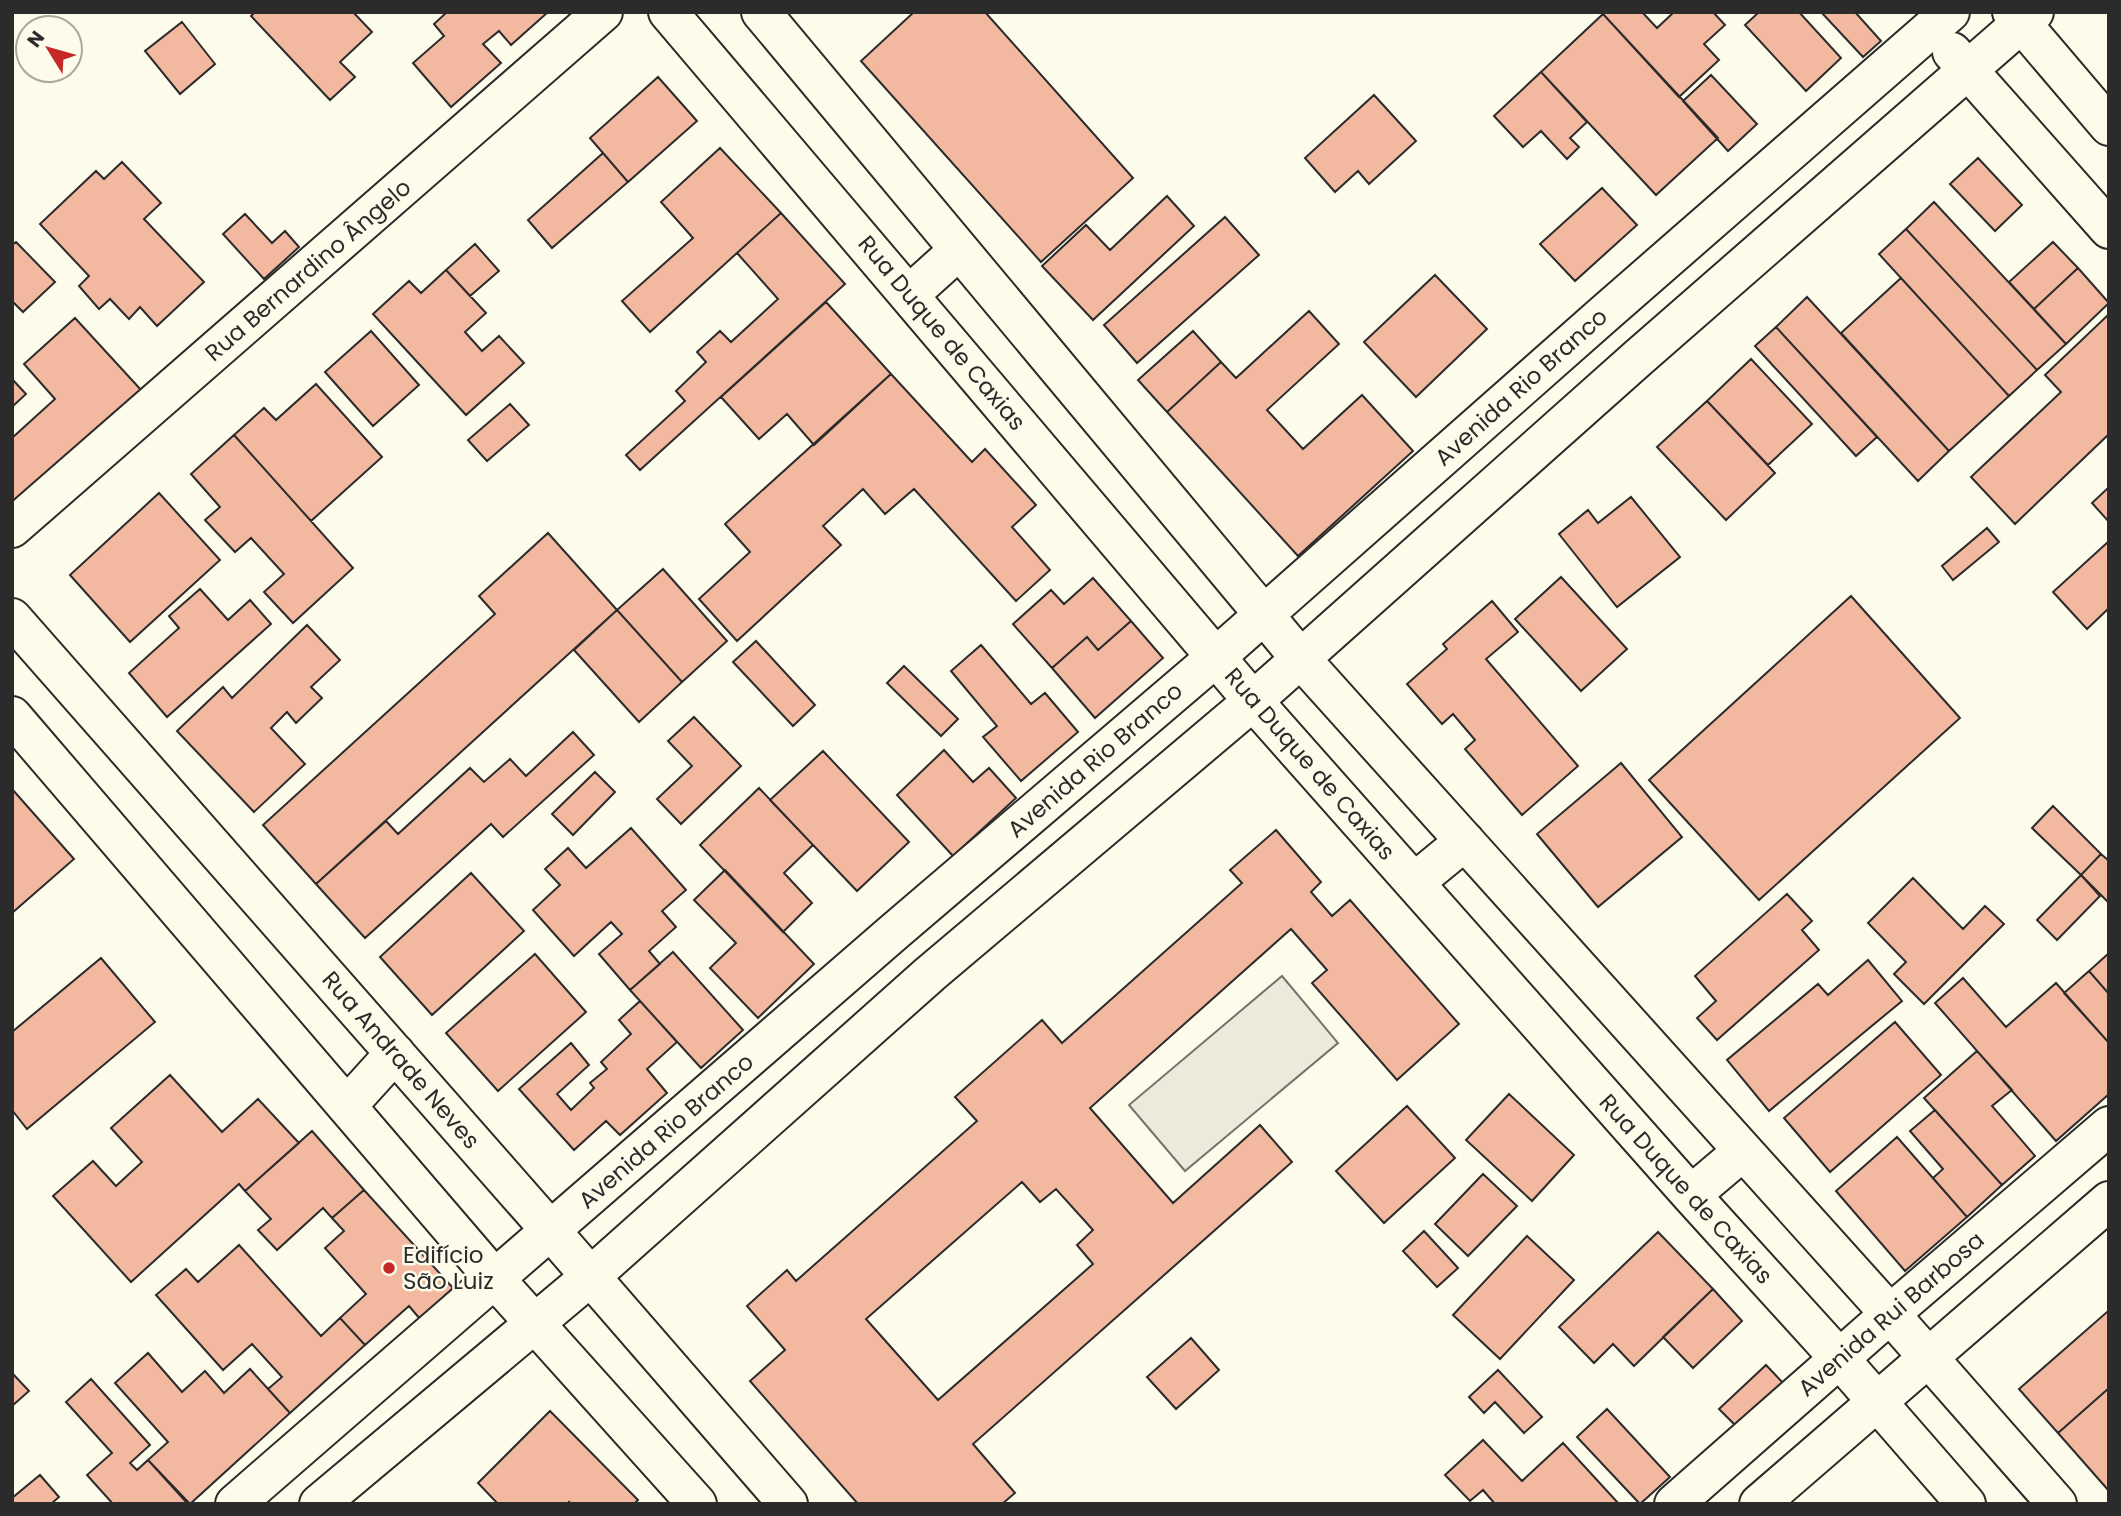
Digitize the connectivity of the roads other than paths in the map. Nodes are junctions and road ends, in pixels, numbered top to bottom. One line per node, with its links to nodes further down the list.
1 (603, 12): 13 (street, Rua Bernardino Ângelo)
2 (668, 12): 10 (street, Rua Duque de Caxias)
3 (761, 12): 9 (street)
4 (2023, 16): 6 (street); 7 (street)
5 (1932, 18): 6 (street); 11 (street, Avenida Rio Branco)
6 (1969, 70): 8 (street); 12 (street)
7 (2109, 126)
8 (2109, 229)
9 (959, 250): 10 (street); 14 (street)
10 (909, 295): 16 (street, Rua Duque de Caxias)
11 (1602, 315): 12 (street); 14 (street, Avenida Rio Branco)
12 (1638, 358): 17 (street)
13 (12, 528)
14 (1263, 614): 16 (street, Avenida Rio Branco); 17 (street)
15 (12, 618): 24 (street, Rua Andrade Neves)
16 (1216, 657): 18 (street, Rua Duque de Caxias); 22 (street, Avenida Rio Branco)
17 (1300, 658): 18 (street); 20 (street)
18 (1253, 701): 21 (street, Rua Duque de Caxias); 23 (street)
19 (12, 716): 25 (street)
20 (1465, 841): 21 (street); 27 (street)
21 (1415, 882): 28 (street, Rua Duque de Caxias)
22 (894, 932): 23 (street); 30 (street, Avenida Rio Branco)
23 (930, 974): 31 (street)
24 (395, 1053): 25 (street); 30 (street, Rua Andrade Neves)
25 (346, 1106): 32 (street)
26 (2109, 1126): 33 (street, Avenida Rui Barbosa)
27 (1742, 1150): 28 (street); 33 (street)
28 (1690, 1195): 36 (street, Rua Duque de Caxias)
29 (2109, 1201): 35 (street)
30 (551, 1231): 31 (street, Rua Andrade Neves); 32 (street, Avenida Rio Branco)
31 (590, 1277): 34 (street); 41 (street, Rua Andrade Neves)
32 (494, 1278): 34 (street); 38 (street, Avenida Rio Branco)
33 (1890, 1314): 35 (street); 36 (street, Avenida Rui Barbosa)
34 (535, 1324): 39 (street); 40 (street)
35 (1928, 1357): 37 (street); 45 (street)
36 (1839, 1358): 37 (street, Rua Duque de Caxias); 42 (street, Avenida Rui Barbosa)
37 (1877, 1401): 43 (street); 44 (street, Rua Duque de Caxias)
38 (235, 1504)
39 (319, 1504)
40 (697, 1504)
41 (788, 1504)
42 (1674, 1504)
43 (1759, 1504)
44 (1966, 1504)
45 (2057, 1504)

